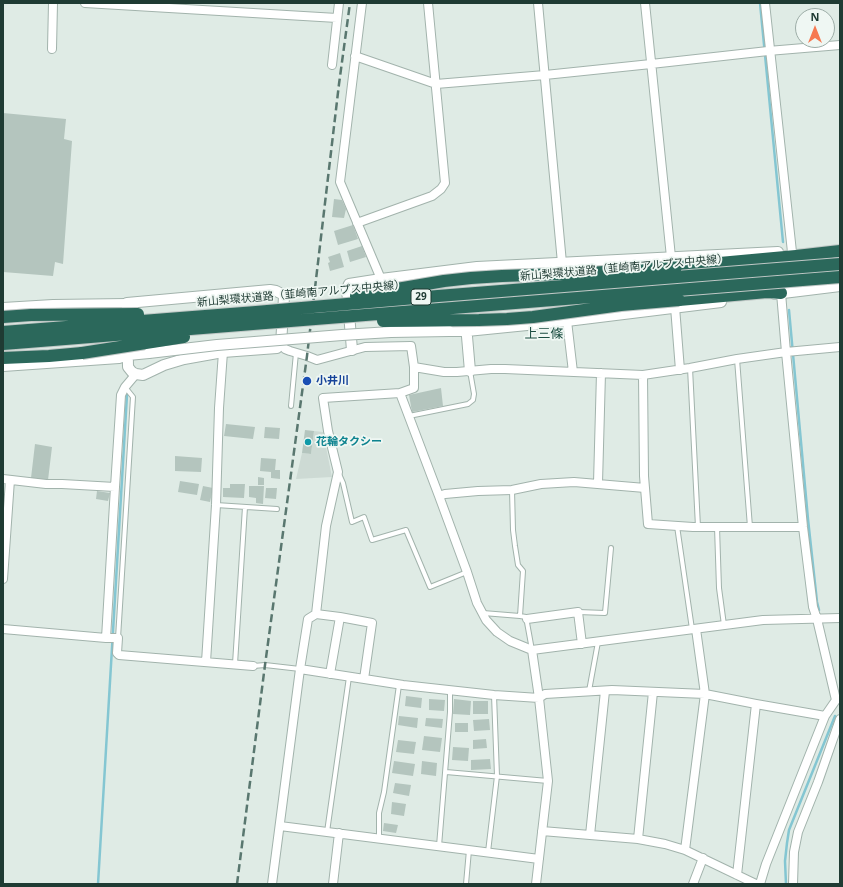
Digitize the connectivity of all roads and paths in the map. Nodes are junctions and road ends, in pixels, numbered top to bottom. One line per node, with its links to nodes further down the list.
1 (53, 3): 11 (street)
2 (85, 3): 9 (street)
3 (339, 3): 9 (street)
4 (362, 3): 13 (street)
5 (428, 3): 17 (street)
6 (538, 3): 16 (street)
7 (645, 3): 14 (street)
8 (765, 3): 12 (street)
9 (337, 18): 15 (street)
10 (840, 45): 12 (street)
11 (52, 49)
12 (766, 51): 14 (street); 20 (street)
13 (355, 56): 17 (street); 18 (street)
14 (651, 64): 16 (street); 21 (street)
15 (332, 65)
16 (545, 75): 17 (street); 22 (street)
17 (436, 84): 18 (street)
18 (357, 223): 26 (street)
19 (840, 250): 20 (highway)
20 (794, 254): 21 (highway)
21 (674, 262): 22 (street); 32 (highway, bridge)
22 (562, 263): 24 (street)
23 (840, 264): 32 (highway, 新山梨環状道路（韮崎南アルプス中央線） / 29, bridge)
24 (463, 269): 26 (street); 38 (street)
25 (840, 277): 36 (highway, 29, bridge)
26 (381, 279): 43 (street)
27 (840, 286): 28 (street)
28 (781, 293): 30 (highway); 45 (street)
29 (128, 303): 31 (street); 41 (street); 47 (street)
30 (677, 304): 35 (street); 36 (highway, bridge); 53 (street)
31 (3, 307)
32 (256, 312): 34 (highway, 新山梨環状道路（韮崎南アルプス中央線） / 29, bridge)
33 (3, 317): 34 (highway, bridge)
34 (185, 317): 39 (highway, 新山梨環状道路（韮崎南アルプス中央線） / 29, bridge)
35 (567, 321): 38 (street); 55 (street)
36 (255, 324): 37 (highway, 29, bridge)
37 (206, 328): 40 (highway, 29, bridge); 48 (highway, bridge)
38 (467, 331): 47 (street, bridge); 54 (street)
39 (3, 332)
40 (3, 344)
41 (281, 344): 44 (street); 46 (street)
42 (840, 347): 45 (street)
43 (352, 350): 46 (street); 51 (street)
44 (223, 352): 57 (street); 70 (street)
45 (787, 352): 49 (street); 77 (street)
46 (296, 353): 61 (lane)
47 (128, 355): 50 (street); 57 (street)
48 (3, 358)
49 (737, 359): 52 (street); 76 (lane)
50 (3, 366)
51 (414, 367): 54 (street); 60 (street)
52 (690, 368): 53 (street); 74 (lane)
53 (680, 370): 58 (street)
54 (470, 371): 55 (street); 62 (lane)
55 (572, 372): 56 (street)
56 (602, 373): 58 (street); 65 (street)
57 (136, 374): 59 (street)
58 (643, 375): 67 (street)
59 (125, 387): 66 (street); 92 (lane)
60 (400, 393): 62 (street); 63 (street)
61 (290, 406)
62 (409, 416): 69 (street)
63 (338, 472): 79 (lane); 83 (street)
64 (6, 479): 66 (street); 80 (street)
65 (598, 483): 67 (street); 68 (street)
66 (115, 487): 91 (street)
67 (644, 488): 73 (street)
68 (512, 490): 69 (street); 85 (lane)
69 (439, 496): 79 (street)
70 (216, 505): 71 (lane); 96 (street)
71 (245, 506): 72 (lane); 97 (lane)
72 (277, 509)
73 (677, 526): 74 (street); 89 (lane)
74 (698, 527): 75 (street)
75 (717, 527): 76 (street); 88 (lane)
76 (750, 527): 77 (street)
77 (803, 527): 87 (street)
78 (611, 548): 81 (lane)
79 (467, 572): 82 (street)
80 (3, 579)
81 (578, 612): 85 (street); 94 (street)
82 (482, 613): 85 (lane); 95 (street)
83 (316, 614): 84 (street); 99 (street)
84 (340, 617): 100 (street); 102 (street)
85 (523, 617): 95 (lane)
86 (840, 618): 87 (street)
87 (817, 619): 88 (street); 111 (street)
88 (724, 625): 89 (street)
89 (694, 629): 93 (street); 108 (street)
90 (3, 630): 91 (street)
91 (106, 638): 92 (street)
92 (118, 638): 96 (street)
93 (598, 642): 94 (street); 106 (lane)
94 (582, 644): 95 (street)
95 (532, 650): 110 (street)
96 (206, 662): 97 (street)
97 (235, 664): 98 (street)
98 (253, 666): 99 (lane)
99 (300, 669): 100 (street); 118 (street)
100 (330, 674): 101 (street)
101 (349, 677): 102 (street); 120 (lane)
102 (364, 679): 103 (street)
103 (399, 685): 104 (street); 123 (lane)
104 (450, 691): 109 (street); 115 (lane)
105 (605, 691): 106 (street); 107 (street); 122 (street)
106 (589, 692): 110 (street)
107 (653, 692): 108 (street); 124 (street)
108 (705, 694): 112 (street); 127 (street)
109 (494, 696): 110 (street); 116 (lane)
110 (539, 698): 117 (street)
111 (838, 701): 113 (street)
112 (756, 704): 113 (street); 131 (street)
113 (825, 716): 138 (street)
114 (840, 719): 139 (street)
115 (446, 772): 116 (lane); 125 (lane)
116 (497, 776): 117 (lane); 128 (lane)
117 (548, 781): 119 (street)
118 (280, 826): 120 (street); 132 (street)
119 (542, 831): 122 (street); 130 (street)
120 (327, 832): 121 (street)
121 (340, 833): 123 (street); 133 (street)
122 (590, 835): 124 (street)
123 (379, 838): 125 (street)
124 (638, 839): 127 (street)
125 (439, 846): 126 (street)
126 (469, 850): 128 (street); 134 (lane)
127 (685, 850): 129 (street)
128 (488, 852): 130 (street)
129 (704, 858): 131 (street); 136 (street)
130 (539, 859): 135 (street)
131 (737, 875): 137 (street)
132 (272, 884)
133 (333, 884)
134 (466, 884)
135 (536, 884)
136 (693, 884)
137 (756, 884)
138 (760, 884)
139 (793, 884)

